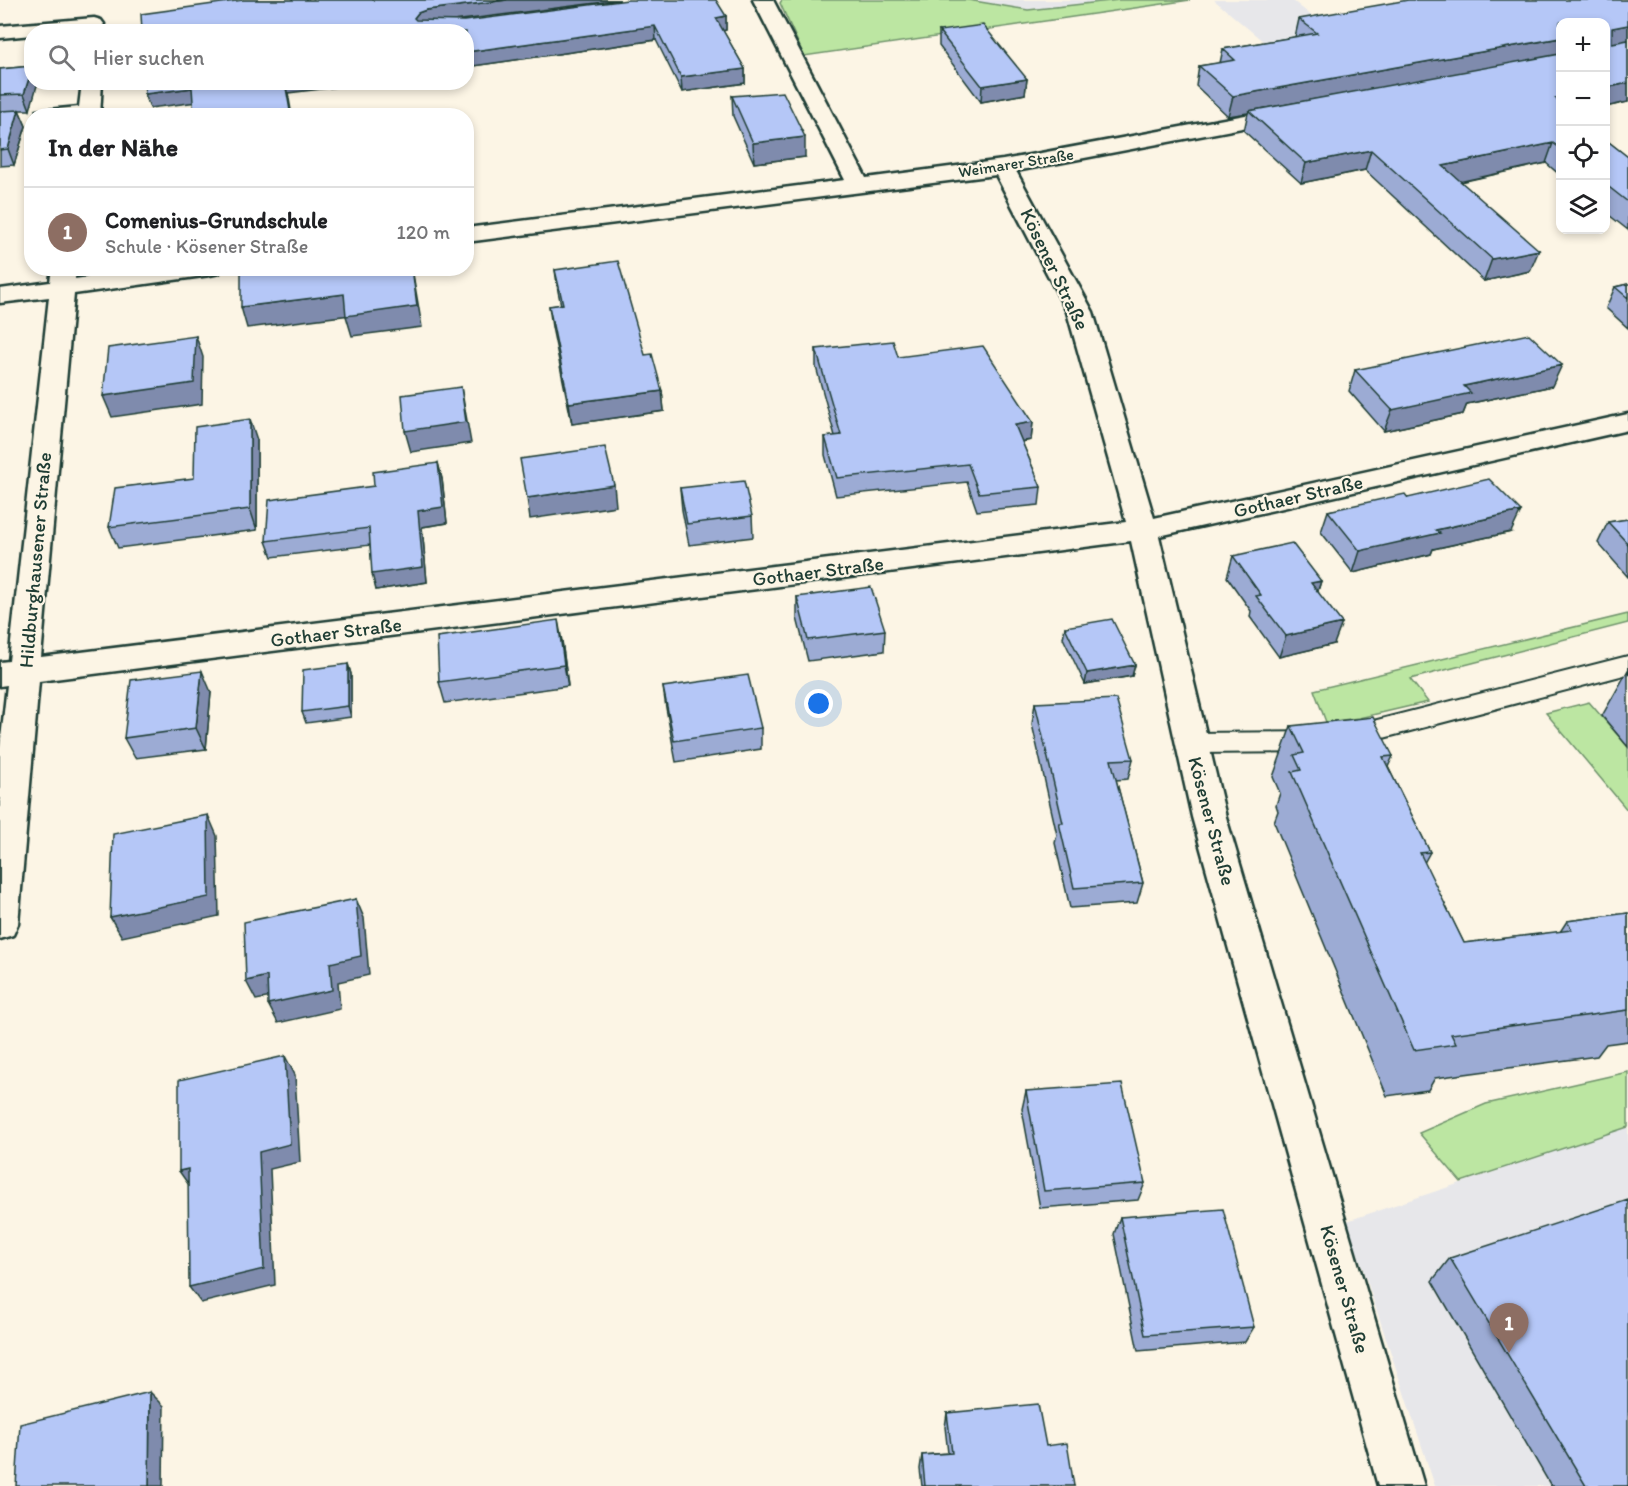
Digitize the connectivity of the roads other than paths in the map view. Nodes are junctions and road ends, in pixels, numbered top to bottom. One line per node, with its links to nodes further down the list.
1 (764, 0): 10 (street)
2 (95, 21): 3 (street)
3 (69, 24)
4 (24, 29): 5 (street)
5 (0, 32)
6 (91, 90): 7 (street)
7 (90, 108)
8 (1308, 110): 9 (street, Weimarer Straße)
9 (1003, 167): 10 (street, Weimarer Straße); 16 (street, Kösener Straße)
10 (859, 186): 11 (street, Weimarer Straße)
11 (474, 234)
12 (92, 276): 13 (street)
13 (63, 278): 14 (street); 18 (street, Hildburghausener Straße)
14 (0, 296)
15 (1628, 423): 16 (street, Gothaer Straße)
16 (1143, 530): 18 (street, Gothaer Straße); 19 (street, Kösener Straße)
17 (1628, 665): 19 (lane)
18 (13, 672): 20 (street, Hildburghausener Straße)
19 (1192, 743): 21 (street, Kösener Straße)
20 (0, 924)
21 (1401, 1486)

